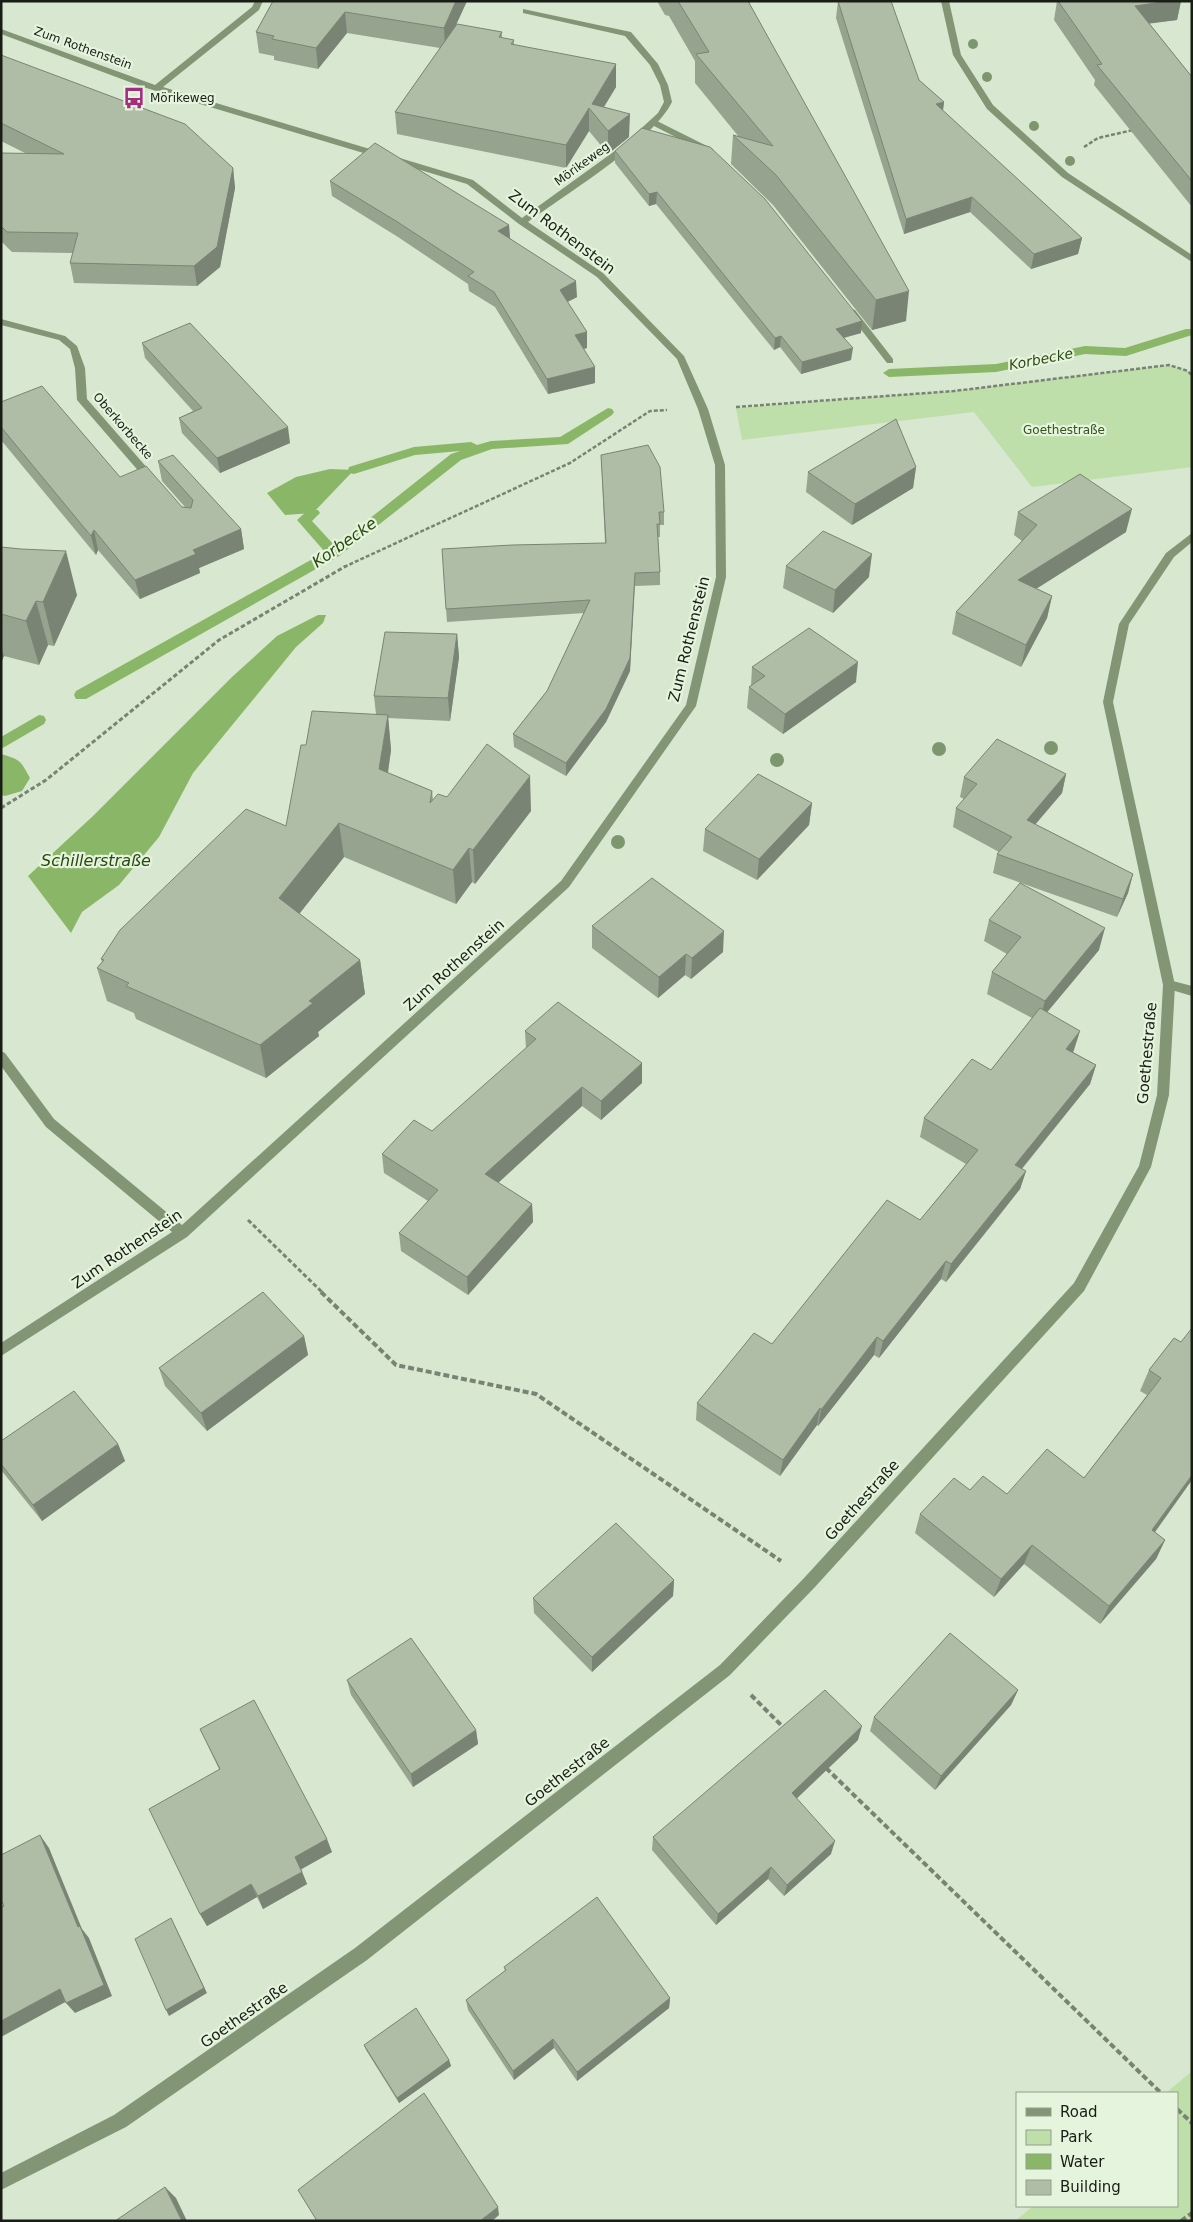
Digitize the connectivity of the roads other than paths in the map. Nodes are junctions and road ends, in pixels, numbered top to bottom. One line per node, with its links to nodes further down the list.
1 (259, 1): 5 (street)
2 (945, 1): 9 (street)
3 (526, 11): 6 (street, Mörikeweg)
4 (1, 31): 5 (street, Zum Rothenstein)
5 (157, 88): 8 (street, Zum Rothenstein)
6 (653, 122): 7 (street); 8 (street, Mörikeweg)
7 (720, 161)
8 (522, 222): 18 (street, Zum Rothenstein)
9 (1192, 259)
10 (848, 307): 12 (street)
11 (1, 322): 13 (street, Oberkorbecke)
12 (890, 361)
13 (159, 487)
14 (1192, 536): 15 (street, Goethestraße)
15 (1169, 985): 16 (street); 20 (street, Goethestraße)
16 (1192, 991)
17 (1, 1056): 18 (street)
18 (182, 1233): 19 (street, Zum Rothenstein)
19 (1, 1350)
20 (1, 2182)

